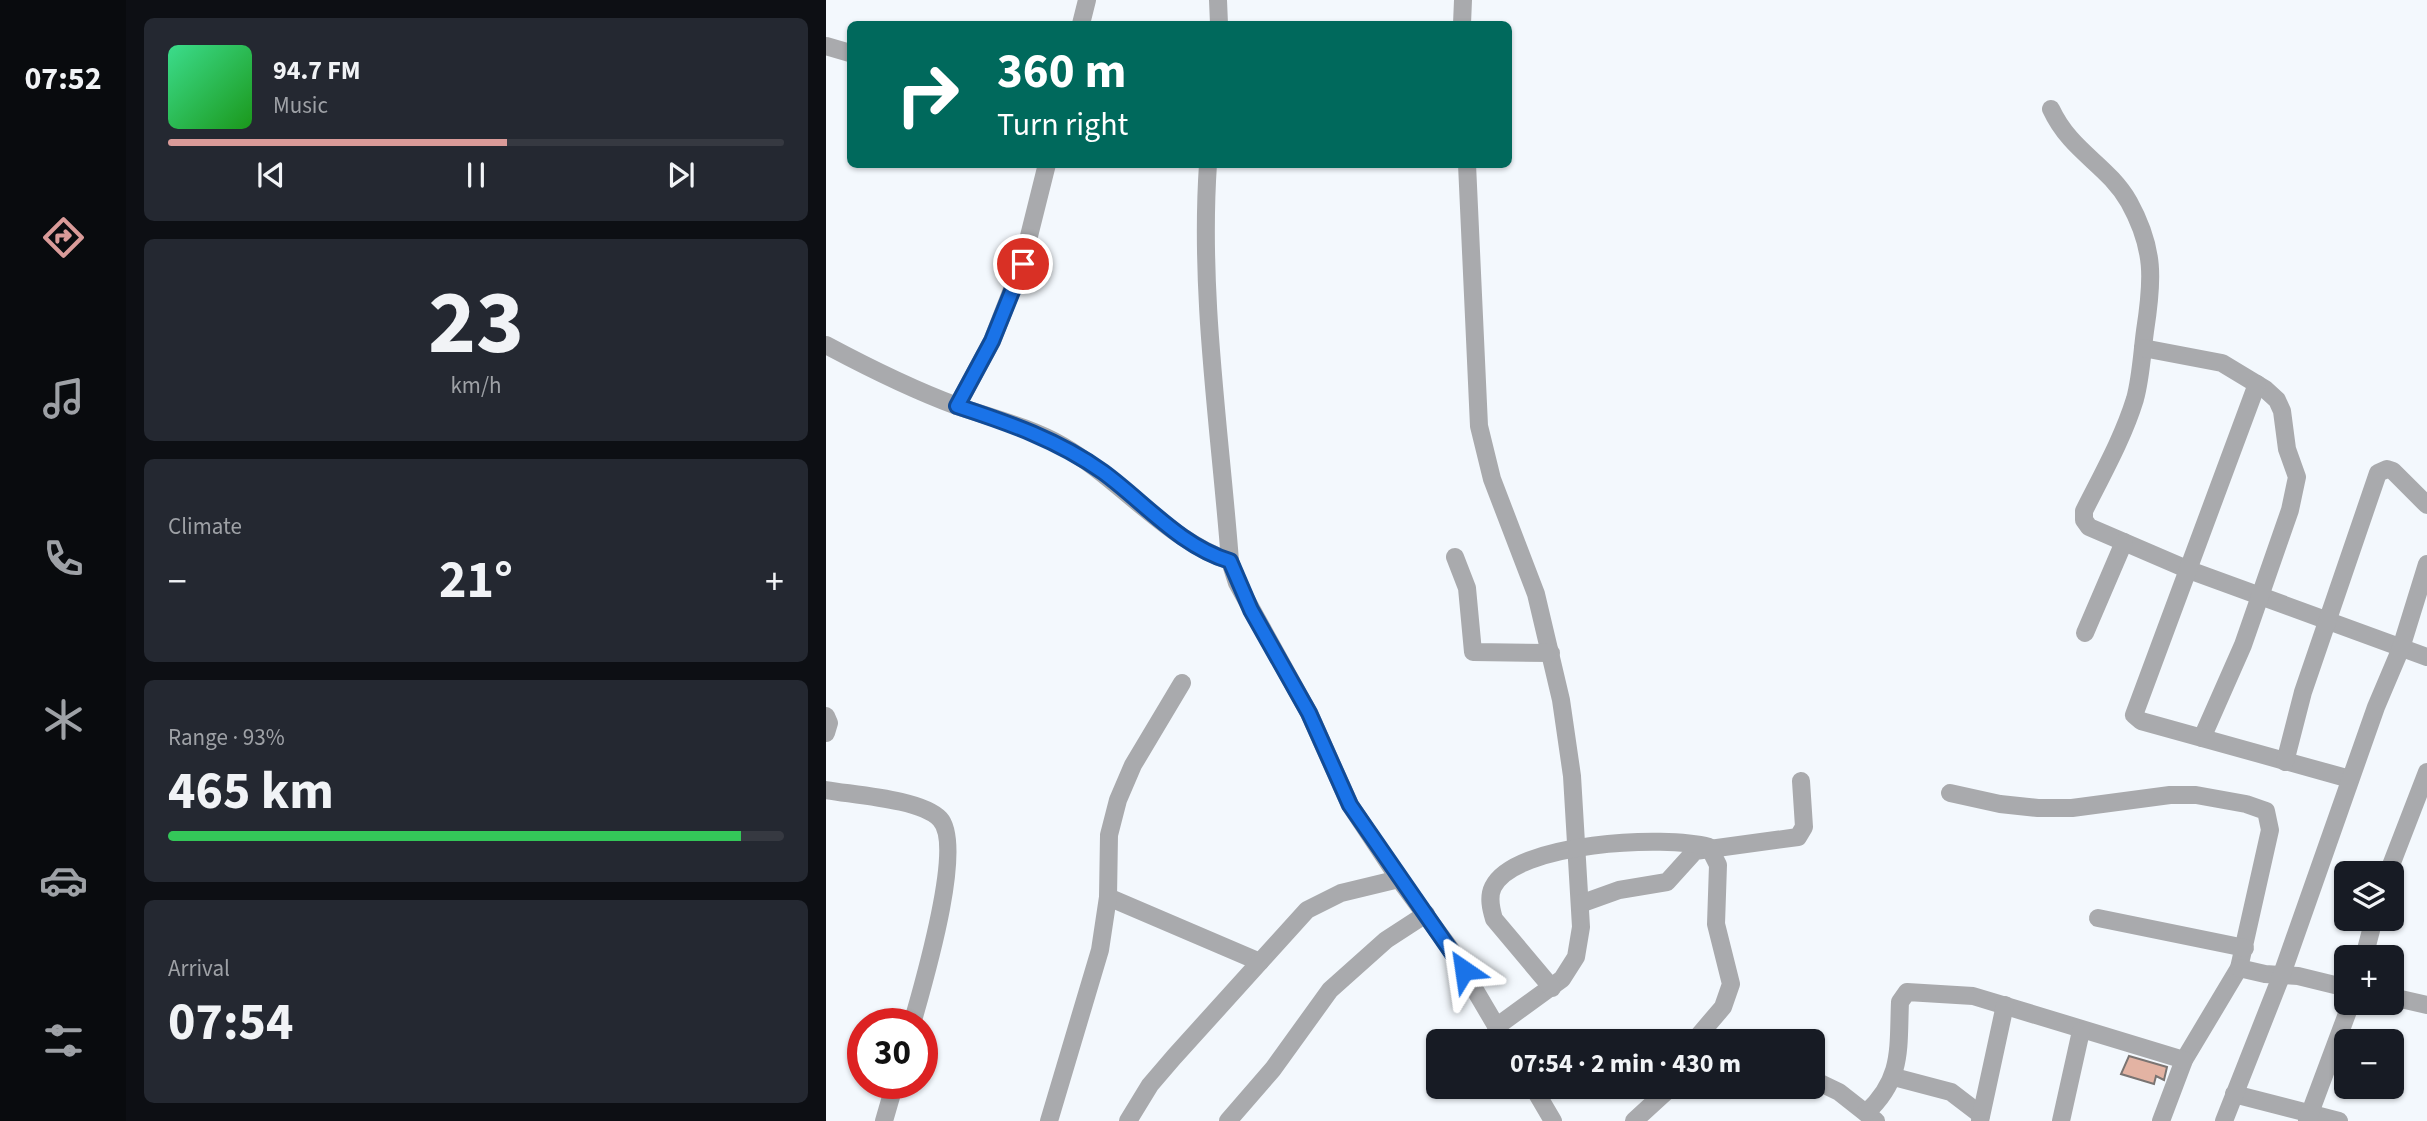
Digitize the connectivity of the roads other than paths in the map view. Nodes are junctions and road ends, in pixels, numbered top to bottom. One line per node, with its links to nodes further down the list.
1 (1087, 0): 4 (street)
2 (1218, 0): 5 (street)
3 (1464, 0): 6 (street)
4 (1082, 21)
5 (1219, 21)
6 (1462, 21)
7 (826, 46): 8 (street)
8 (847, 52)
9 (2051, 109): 14 (street)
10 (1046, 168): 16 (street)
11 (1208, 168): 20 (street)
12 (1467, 168): 27 (street)
13 (826, 345): 16 (street)
14 (2143, 348): 15 (street); 18 (street)
15 (2257, 384): 22 (street); 23 (street)
16 (957, 406): 20 (street)
17 (2427, 505): 24 (street)
18 (2124, 542): 22 (street); 25 (street)
19 (1455, 557): 27 (street)
20 (1230, 561): 42 (street)
21 (2427, 564): 26 (street)
22 (2189, 570): 23 (street); 32 (street)
23 (2258, 596): 24 (street); 32 (street)
24 (2329, 620): 26 (street); 33 (street)
25 (2085, 633)
26 (2400, 648): 28 (street); 35 (street)
27 (1551, 653): 40 (street)
28 (2427, 657)
29 (1182, 683): 43 (street)
30 (826, 716): 31 (street)
31 (826, 733)
32 (2202, 738): 33 (street)
33 (2285, 761): 35 (street)
34 (2427, 772): 41 (street)
35 (2350, 779): 50 (street)
36 (1801, 781): 39 (street)
37 (826, 790): 56 (street)
38 (1950, 793): 47 (street)
39 (1709, 847): 40 (street); 44 (street); 60 (street)
40 (1577, 849): 44 (street); 52 (street)
41 (2393, 861)
42 (1399, 880): 45 (street); 48 (street)
43 (1108, 897): 48 (street); 73 (street)
44 (1580, 904): 52 (street)
45 (1426, 914): 58 (street); 75 (street)
46 (2098, 918): 47 (street)
47 (2245, 948): 49 (street)
48 (1260, 962): 74 (street)
49 (2239, 968): 50 (street); 62 (street)
50 (2282, 974): 51 (street); 65 (street)
51 (2334, 985)
52 (1552, 988): 59 (street)
53 (2404, 1000): 55 (street)
54 (2005, 1005): 61 (street); 63 (street); 70 (street)
55 (2427, 1005)
56 (916, 1008)
57 (2347, 1015): 71 (street)
58 (1498, 1029)
59 (1507, 1029)
60 (1704, 1029)
61 (2081, 1031): 62 (street); 78 (street)
62 (2184, 1060): 79 (street)
63 (1894, 1077): 69 (street); 70 (street)
64 (1825, 1085): 69 (street)
65 (2234, 1094): 71 (street); 80 (street)
66 (890, 1099): 72 (street)
67 (1540, 1099): 76 (street)
68 (1658, 1099): 77 (street)
69 (1871, 1117)
70 (1980, 1118)
71 (2309, 1118): 81 (street)
72 (884, 1121)
73 (1049, 1121)
74 (1128, 1121)
75 (1228, 1121)
76 (1553, 1121)
77 (1634, 1121)
78 (2061, 1121)
79 (2161, 1121)
80 (2224, 1121)
81 (2339, 1121)

